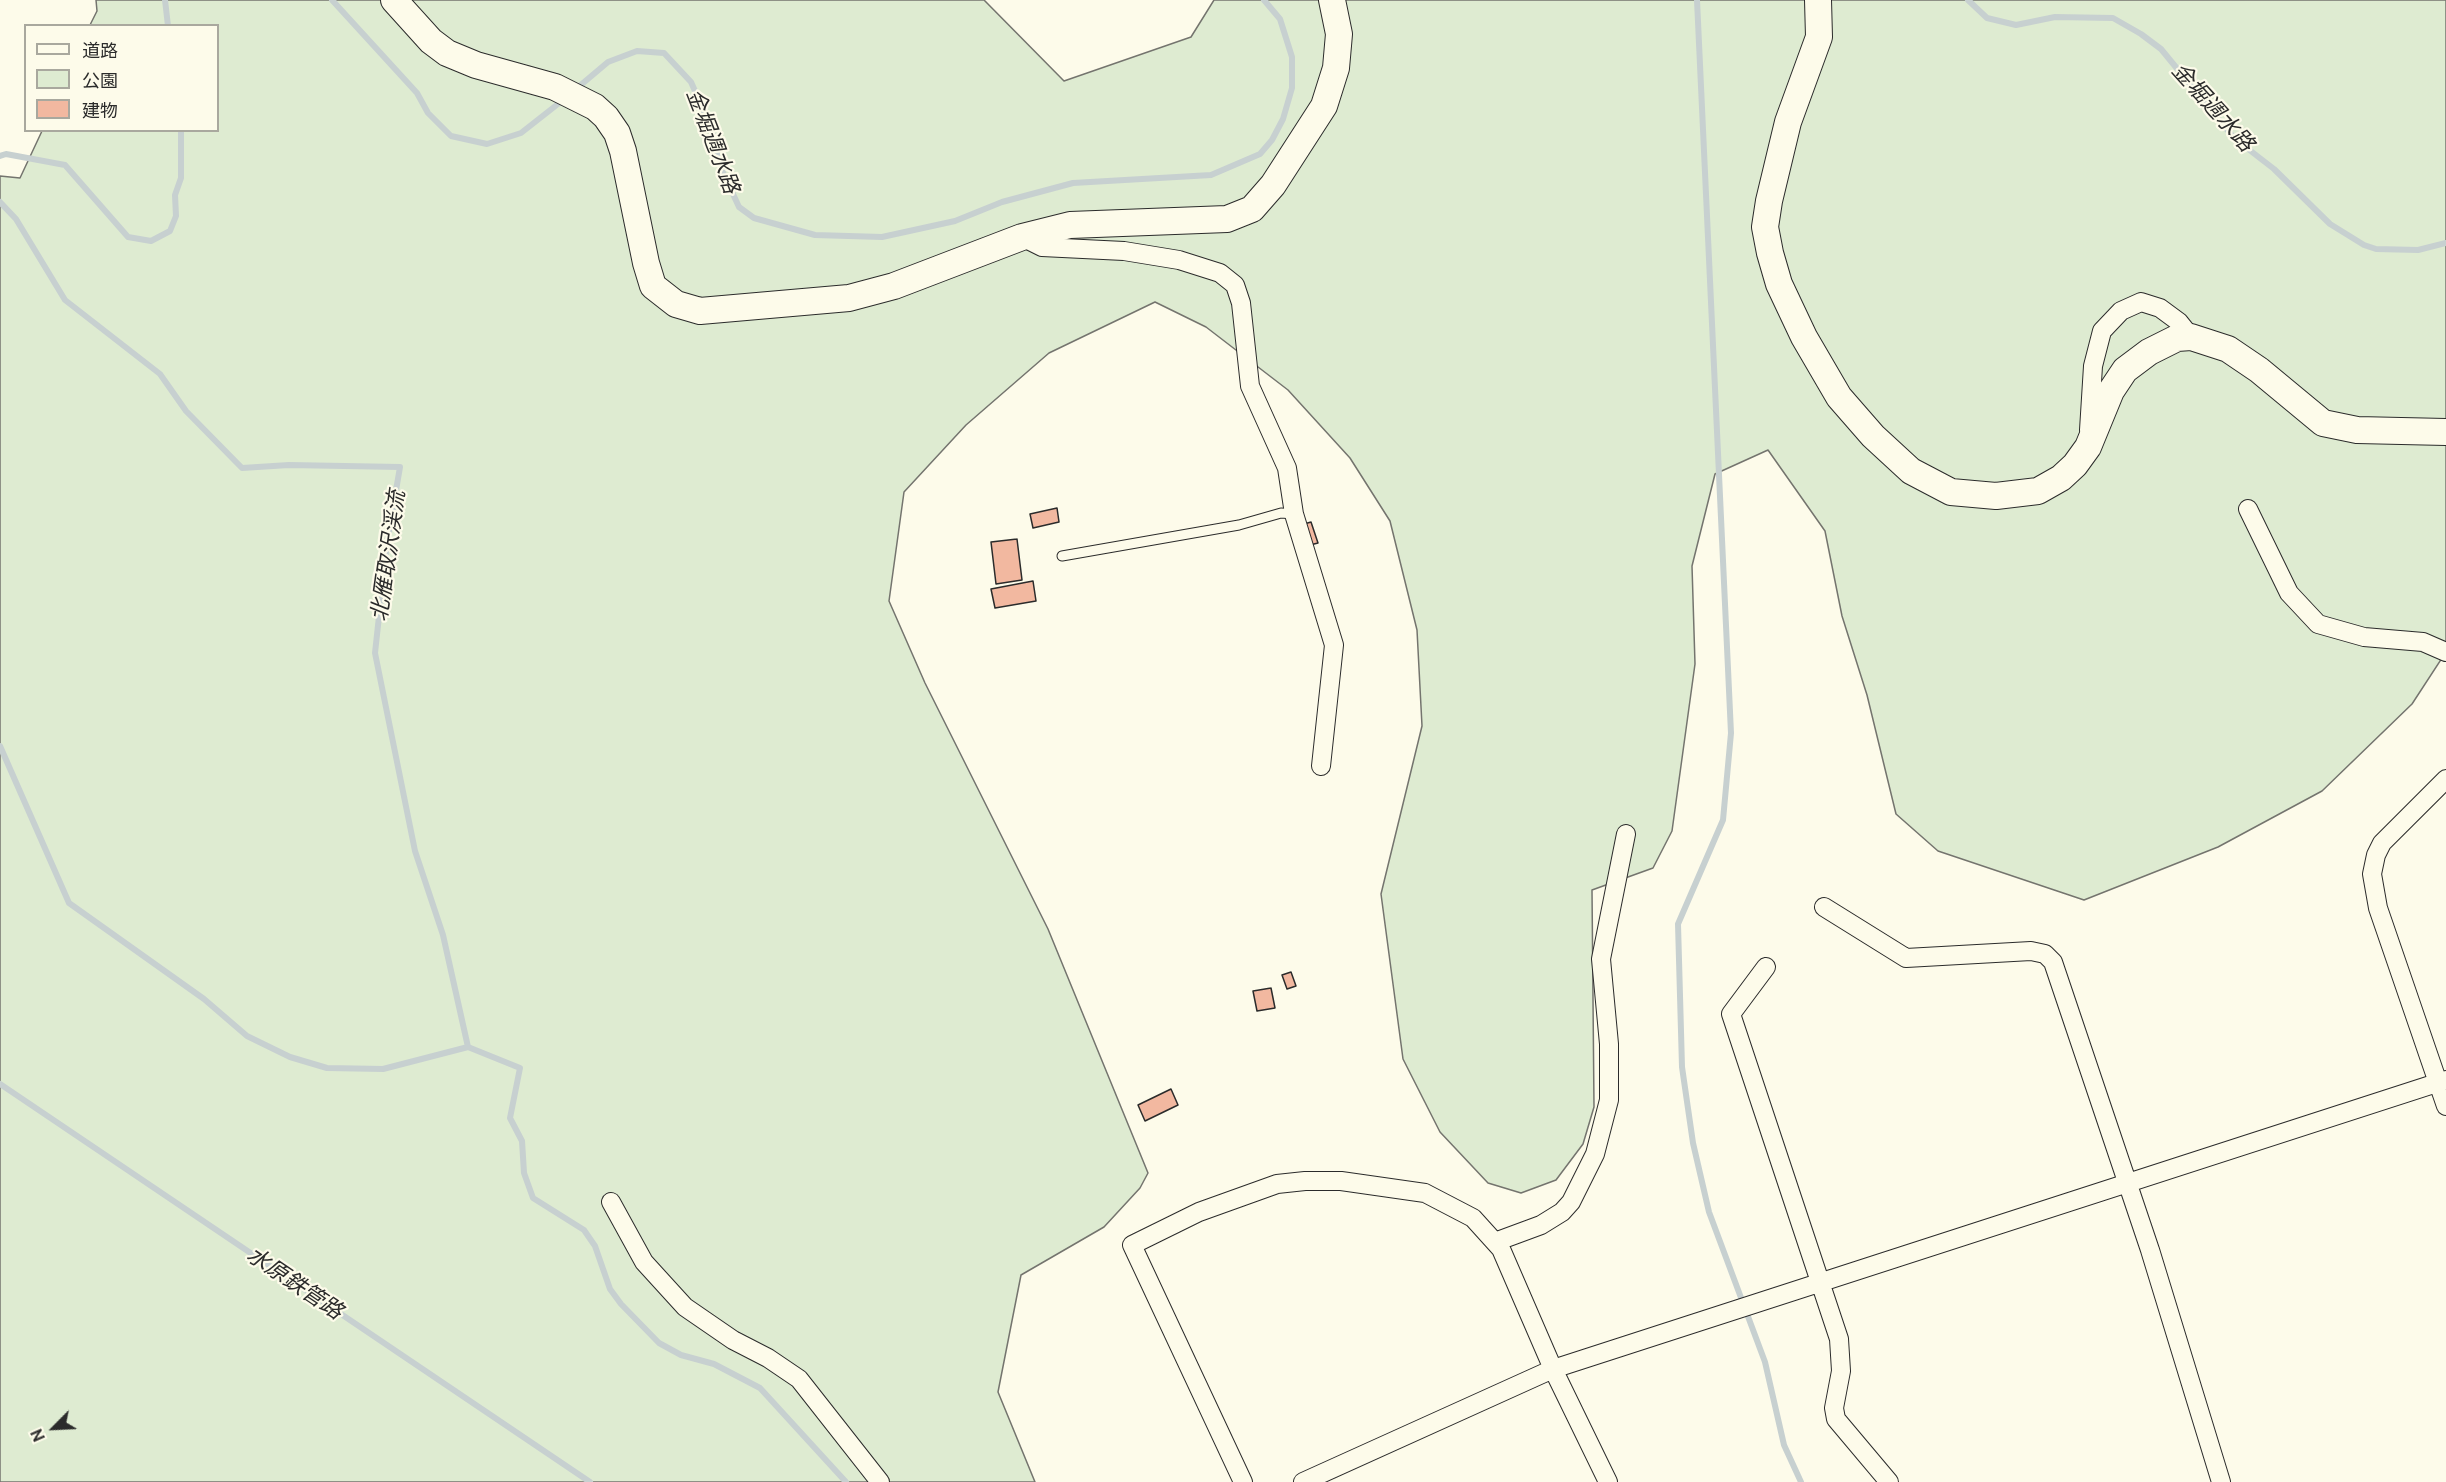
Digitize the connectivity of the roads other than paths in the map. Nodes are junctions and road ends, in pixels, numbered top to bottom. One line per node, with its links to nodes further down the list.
1 (394, 0): 4 (street)
2 (1332, 0): 4 (street)
3 (1818, 0): 7 (street)
4 (1022, 237): 9 (street)
5 (2191, 337): 6 (street); 7 (street); 7 (street)
6 (2446, 432)
7 (2088, 447)
8 (2248, 509): 11 (street)
9 (1294, 514): 10 (lane); 12 (street)
10 (1062, 556)
11 (2446, 652)
12 (1321, 766)
13 (2446, 779): 17 (street)
14 (1626, 834): 21 (street)
15 (1824, 907): 19 (street)
16 (1766, 967): 22 (street)
17 (2442, 1081): 18 (street); 19 (street)
18 (2446, 1106)
19 (2127, 1184): 22 (street); 29 (street)
20 (611, 1202): 24 (street)
21 (1494, 1242): 23 (street); 25 (street)
22 (1820, 1283): 23 (street); 28 (street)
23 (1553, 1369): 26 (street); 27 (street)
24 (880, 1482)
25 (1243, 1482)
26 (1303, 1482)
27 (1608, 1482)
28 (1889, 1482)
29 (2220, 1482)

